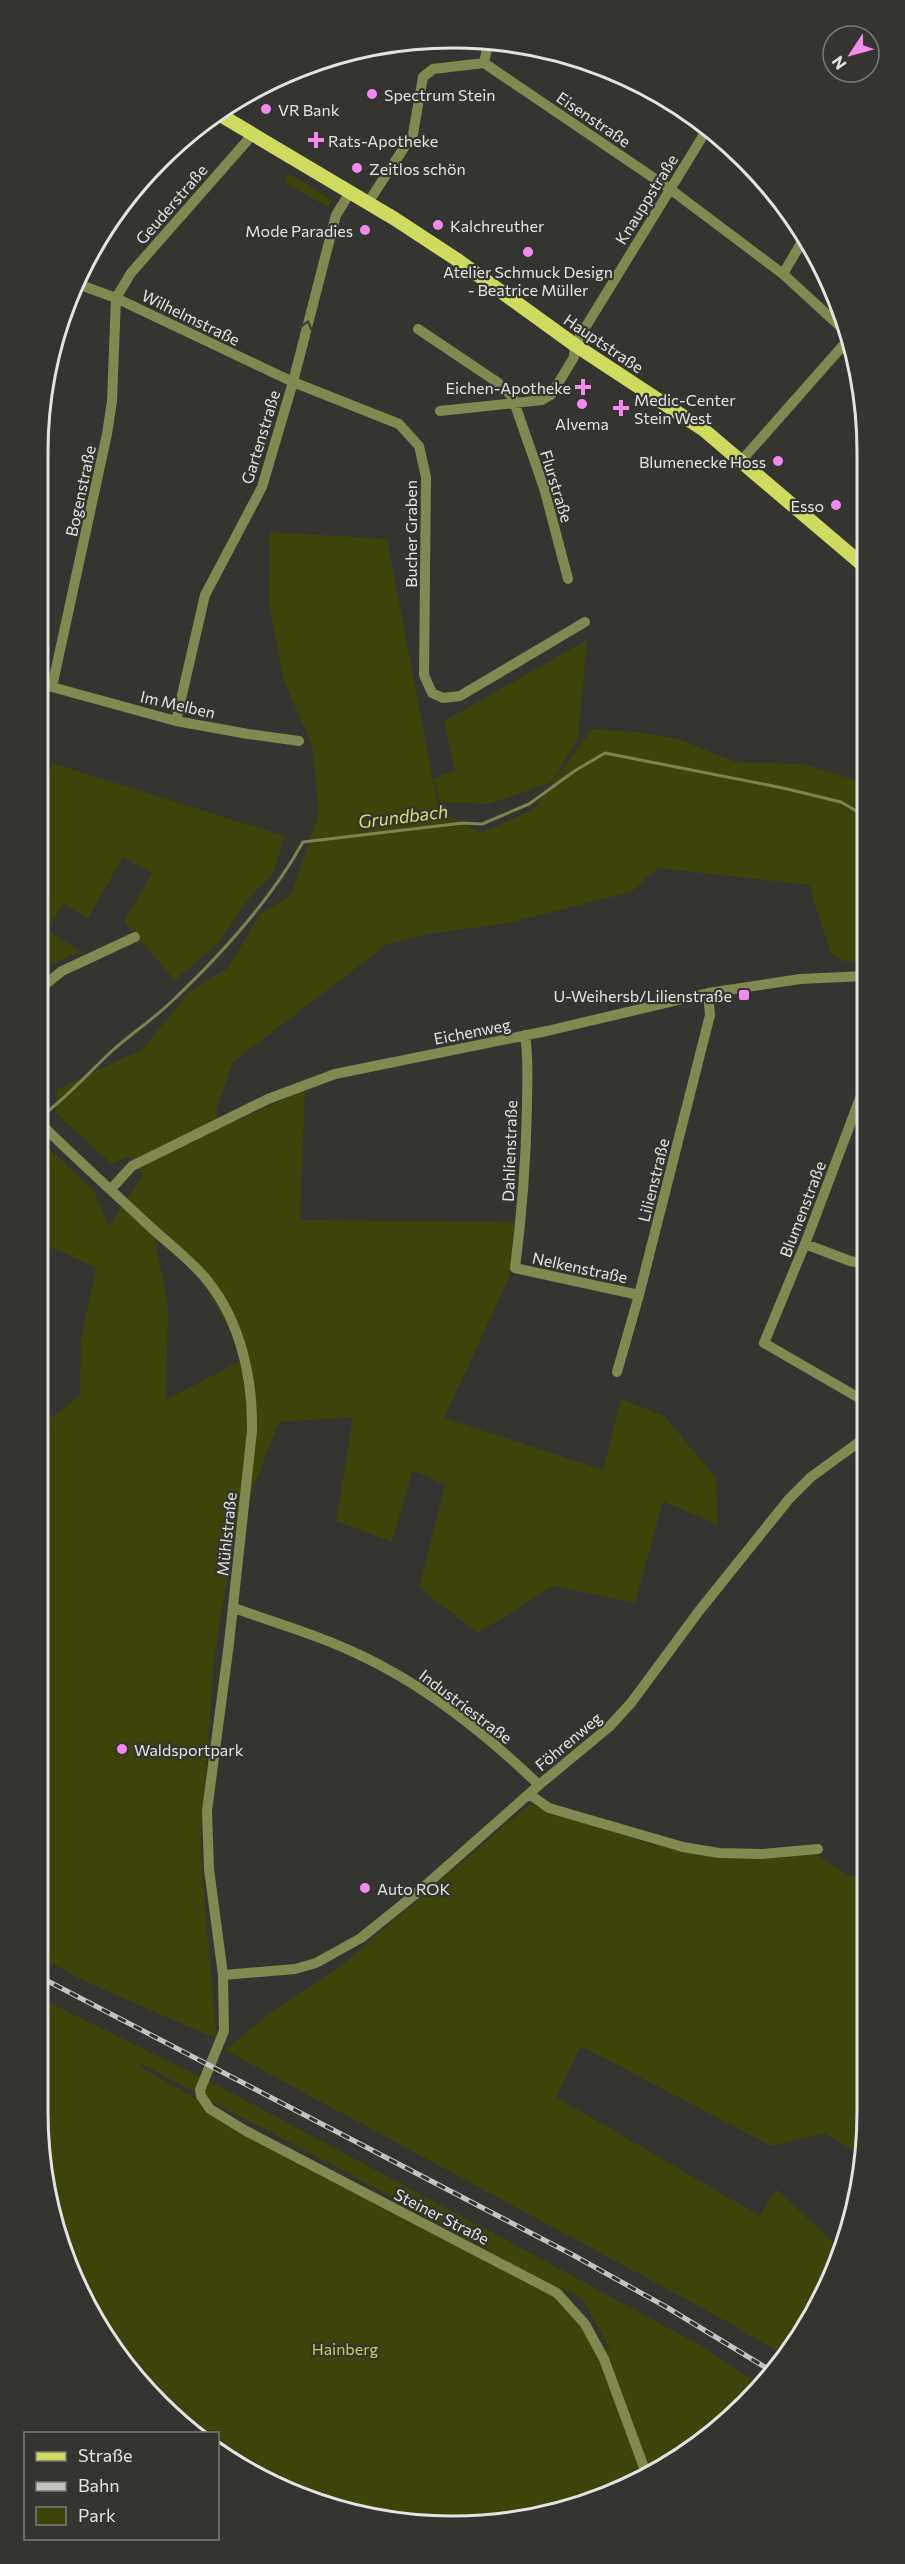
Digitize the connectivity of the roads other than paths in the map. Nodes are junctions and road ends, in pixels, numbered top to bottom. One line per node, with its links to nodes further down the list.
1 (487, 50): 2 (street)
2 (484, 63): 6 (street, Eisenstraße); 8 (street)
3 (225, 118): 4 (main road, Hauptstraße)
4 (253, 134): 7 (main road, Hauptstraße); 12 (street, Geuderstraße)
5 (703, 135): 6 (street, Knauppstraße)
6 (670, 189): 10 (street, Eisenstraße); 15 (street, Knauppstraße)
7 (351, 191): 8 (main road, Hauptstraße); 17 (street, Gartenstraße, one-way to 7)
8 (369, 201): 15 (main road, Hauptstraße)
9 (800, 245): 10 (street)
10 (783, 274): 13 (street, Eisenstraße)
11 (84, 286): 12 (street, Wilhelmstraße)
12 (117, 298): 17 (street, Wilhelmstraße); 25 (street, Bogenstraße)
13 (836, 323)
14 (418, 329): 18 (street)
15 (575, 345): 18 (street, Knauppstraße); 20 (main road, Hauptstraße)
16 (842, 346): 20 (street)
17 (293, 382): 23 (street, Bucher Graben); 26 (street, Gartenstraße)
18 (515, 403): 19 (street); 22 (street, Flurstraße)
19 (440, 411)
20 (742, 460): 21 (main road, Hauptstraße)
21 (857, 560)
22 (568, 579)
23 (585, 622)
24 (48, 687): 25 (street, Im Melben)
25 (52, 687): 26 (street, Im Melben)
26 (176, 721): 27 (street, Im Melben)
27 (299, 741)
28 (135, 937): 30 (street)
29 (857, 976): 31 (street, Eichenweg)
30 (48, 982)
31 (708, 993): 32 (street, Eichenweg); 39 (street, Lilienstraße)
32 (525, 1035): 35 (street, Eichenweg); 38 (street, Dahlienstraße)
33 (857, 1106): 36 (street, Blumenstraße)
34 (48, 1130): 35 (street, Mühlstraße)
35 (111, 1189): 43 (street, Mühlstraße)
36 (805, 1244): 37 (street); 41 (street, Blumenstraße)
37 (857, 1263)
38 (515, 1268): 39 (street, Nelkenstraße)
39 (639, 1296): 40 (street, Lilienstraße)
40 (617, 1372)
41 (857, 1397)
42 (857, 1444): 44 (street, Föhrenweg)
43 (234, 1608): 44 (street, Industriestraße); 47 (street, Mühlstraße)
44 (539, 1785): 45 (street, Föhrenweg)
45 (529, 1794): 46 (street); 47 (street, Föhrenweg)
46 (818, 1850)
47 (224, 1975): 48 (street, Mühlstraße)
48 (224, 2031): 49 (street, Steiner Straße)
49 (644, 2468)

